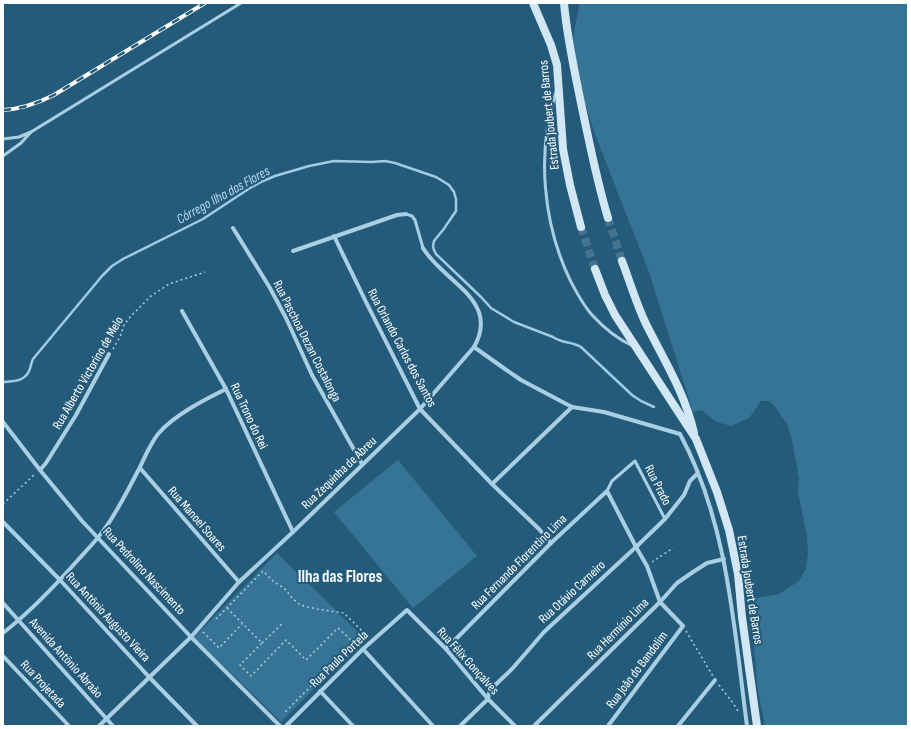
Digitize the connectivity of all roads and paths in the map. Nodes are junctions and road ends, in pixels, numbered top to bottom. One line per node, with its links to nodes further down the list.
1 (241, 3): 5 (lane)
2 (533, 3): 4 (main road, Estrada Joubert de Barros)
3 (564, 3): 9 (main road)
4 (559, 82): 10 (main road, Estrada Joubert de Barros); 20 (lane)
5 (31, 132): 6 (lane); 7 (lane)
6 (3, 139)
7 (3, 156)
8 (406, 214): 12 (street); 13 (lane, Rua Zequinha de Abreu)
9 (608, 218)
10 (581, 227)
11 (233, 228): 27 (street, Rua Paschoa Dezan Costalonga)
12 (334, 236): 14 (street); 24 (street, Rua Orlando Carlos dos Santos)
13 (423, 248): 19 (street, Rua Zequinha de Abreu)
14 (293, 251)
15 (622, 261): 26 (main road, Estrada Joubert de Barros)
16 (595, 269): 20 (main road, Estrada Joubert de Barros)
17 (205, 272): 21 (path, Rua Alberto Victorino de Melo)
18 (182, 311): 22 (street, Rua Trono do Rei)
19 (474, 347): 23 (street); 24 (street, Rua Zequinha de Abreu)
20 (637, 349): 26 (main road, Estrada Joubert de Barros)
21 (109, 354): 29 (street, Rua Alberto Victorino de Melo)
22 (226, 389): 28 (street); 36 (street, Rua Trono do Rei)
23 (572, 407): 30 (street); 31 (street)
24 (420, 409): 27 (street, Rua Zequinha de Abreu); 31 (street, Rua Orlando Carlos dos Santos)
25 (3, 422): 29 (street, Rua Pedrolino Nascimento)
26 (696, 439): 81 (main road, Estrada Joubert de Barros)
27 (362, 464): 36 (street, Rua Zequinha de Abreu)
28 (140, 468): 37 (street); 44 (street, Rua Manoel Soares)
29 (40, 470): 33 (path); 37 (street, Rua Pedrolino Nascimento)
30 (698, 473): 34 (street, Rua Otávio Carneiro); 41 (street)
31 (492, 484): 38 (street, Rua Orlando Carlos dos Santos)
32 (607, 491): 34 (lane, Rua Prado); 38 (street, Rua Fernando Florentino Lima); 39 (street)
33 (3, 504)
34 (665, 519): 39 (street, Rua Otávio Carneiro)
35 (3, 522): 43 (street, Rua Antônio Augusto Vieira)
36 (293, 532): 44 (street, Rua Zequinha de Abreu)
37 (98, 538): 43 (street); 55 (street, Rua Pedrolino Nascimento)
38 (552, 543): 59 (street, Rua Fernando Florentino Lima)
39 (636, 547): 42 (street); 64 (street, Rua Otávio Carneiro)
40 (673, 548): 42 (path)
41 (724, 559): 45 (street, Rua Hermínio Lima); 80 (street)
42 (647, 566): 45 (street)
43 (60, 580): 49 (street); 61 (street, Rua Antônio Augusto Vieira)
44 (240, 582): 55 (street, Rua Zequinha de Abreu)
45 (660, 602): 77 (street, Rua Hermínio Lima); 78 (street, Rua João do Bandolim)
46 (3, 603): 49 (street, Avenida Antônio Abraão)
47 (227, 608): 50 (path); 51 (path); 57 (path)
48 (407, 610): 58 (street, Rua Paulo Portela); 59 (street, Rua Félix Gonçalves)
49 (19, 621): 54 (street); 66 (street, Avenida Antônio Abraão)
50 (212, 622)
51 (242, 624): 53 (path); 56 (path)
52 (282, 624): 56 (path)
53 (203, 632)
54 (3, 633)
55 (191, 637): 61 (street, Rua Zequinha de Abreu); 71 (street, Rua Pedrolino Nascimento)
56 (262, 643): 57 (path)
57 (354, 643): 65 (path)
58 (363, 649): 63 (street, Rua Paulo Portela); 74 (street)
59 (446, 649): 64 (street, Rua Félix Gonçalves)
60 (3, 656): 67 (street, Rua Projetada)
61 (150, 678): 66 (street, Rua Zequinha de Abreu); 70 (street, Rua Antônio Augusto Vieira)
62 (715, 680): 79 (street)
63 (320, 691): 72 (street, Rua Paulo Portela); 73 (street)
64 (488, 699): 75 (street, Rua Otávio Carneiro); 76 (street, Rua Félix Gonçalves)
65 (285, 712)
66 (107, 719): 68 (street, Rua Zequinha de Abreu); 69 (street, Avenida Antônio Abraão)
67 (69, 726)
68 (99, 726)
69 (113, 726)
70 (197, 726)
71 (280, 726)
72 (286, 726)
73 (353, 726)
74 (433, 726)
75 (460, 726)
76 (515, 726)
77 (534, 726)
78 (608, 726)
79 (678, 726)
80 (747, 726)
81 (757, 726)

